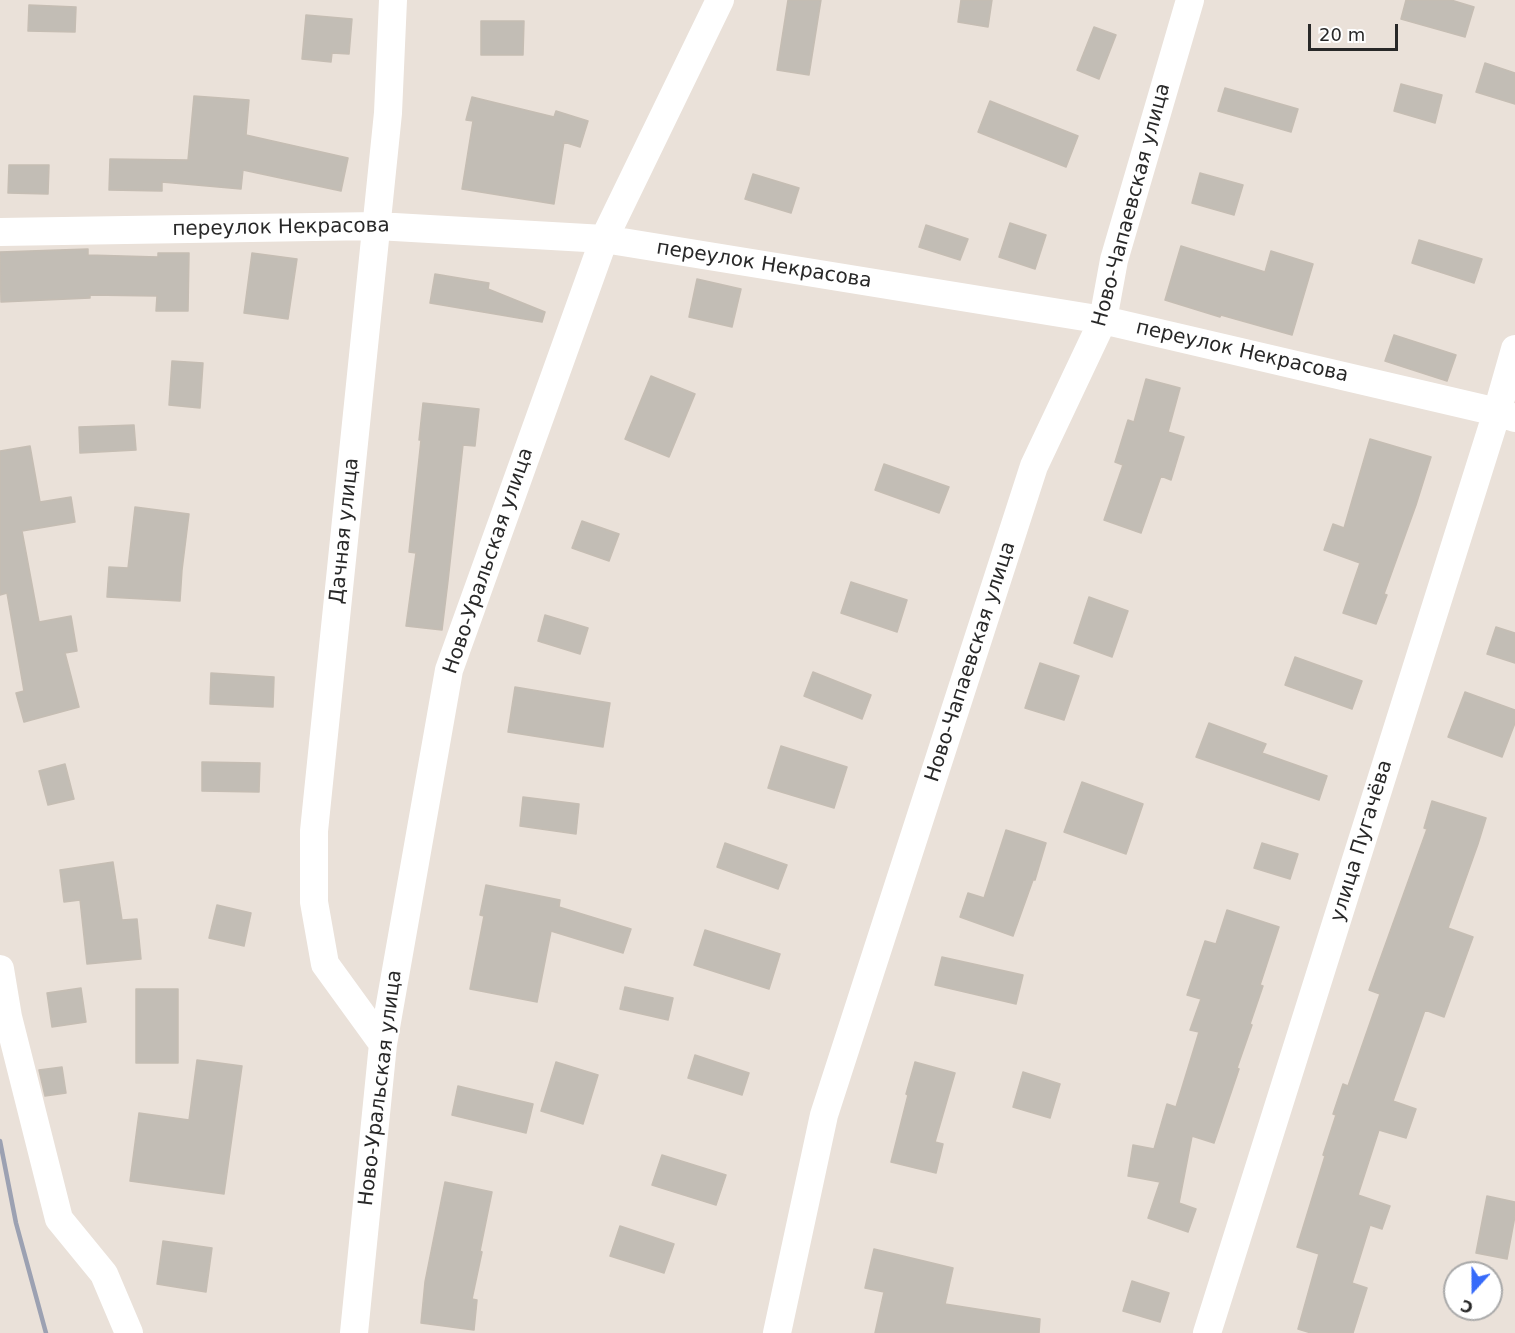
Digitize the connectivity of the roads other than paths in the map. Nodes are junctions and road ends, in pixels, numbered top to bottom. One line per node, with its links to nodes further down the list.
1 (393, 0): 4 (street, Дачная улица)
2 (720, 0): 6 (street, Ново-Уральская улица)
3 (1190, 0): 7 (street, Ново-Чапаевская улица)
4 (377, 226): 5 (street, переулок Некрасова); 6 (street, переулок Некрасова); 11 (street, Дачная улица)
5 (0, 232)
6 (604, 239): 7 (street, переулок Некрасова); 11 (street, Ново-Уральская улица)
7 (1103, 320): 9 (street, переулок Некрасова); 14 (street, Ново-Чапаевская улица)
8 (1515, 349): 9 (street, улица Пугачёва)
9 (1506, 415): 15 (street, улица Пугачёва)
10 (0, 969): 12 (street)
11 (383, 1044): 13 (street, Ново-Уральская улица)
12 (129, 1333)
13 (354, 1333)
14 (777, 1333)
15 (1208, 1333)

